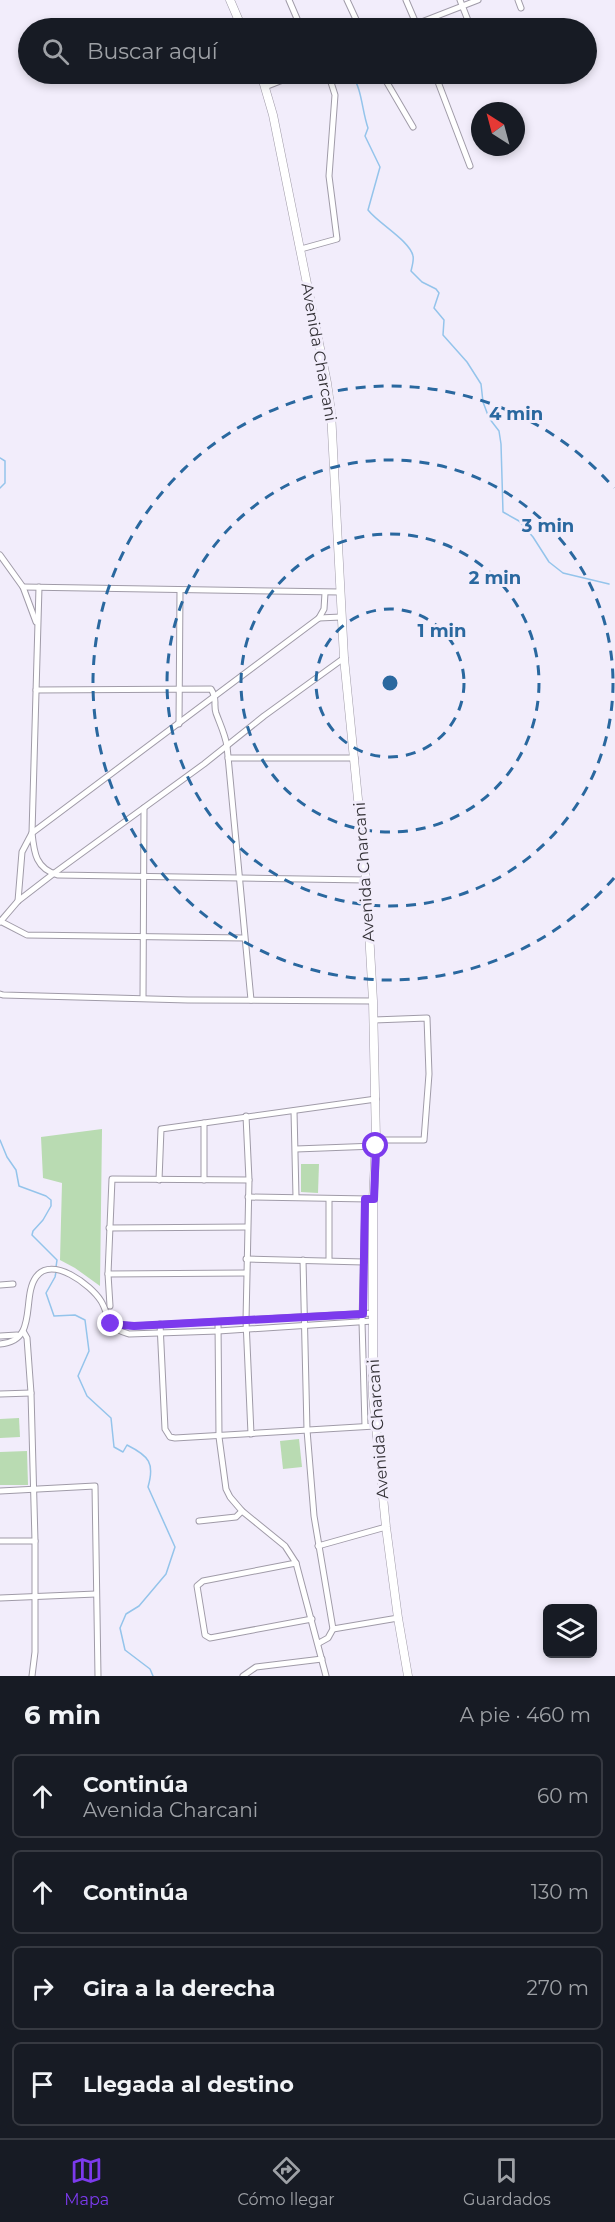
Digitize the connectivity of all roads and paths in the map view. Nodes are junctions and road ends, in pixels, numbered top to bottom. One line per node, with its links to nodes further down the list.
1 (230, 0): 10 (main road)
2 (289, 0): 11 (street)
3 (347, 0): 12 (street)
4 (406, 0): 13 (street)
5 (460, 0): 8 (street)
6 (478, 0): 8 (street)
7 (518, 0): 9 (street)
8 (462, 7): 14 (street); 15 (street)
9 (521, 8)
10 (238, 18)
11 (297, 18)
12 (355, 18)
13 (414, 18)
14 (437, 18)
15 (467, 18)
16 (264, 84): 21 (main road, Avenida Charcani)
17 (273, 84): 21 (street)
18 (332, 84): 24 (street)
19 (388, 84): 22 (street)
20 (439, 84): 23 (street)
21 (265, 87): 24 (main road, Avenida Charcani)
22 (413, 127)
23 (470, 166)
24 (301, 249): 29 (main road, Avenida Charcani)
25 (0, 555): 26 (street)
26 (23, 587): 27 (street); 33 (street)
27 (39, 587): 28 (street); 33 (street)
28 (180, 590): 30 (street); 36 (street)
29 (340, 592): 30 (street); 31 (main road, Avenida Charcani)
30 (325, 593): 32 (street)
31 (341, 617): 32 (street); 34 (main road, Avenida Charcani)
32 (319, 618): 37 (street)
33 (37, 626): 35 (street)
34 (344, 658): 39 (street); 41 (main road, Avenida Charcani)
35 (36, 690): 36 (street); 43 (street)
36 (178, 691): 37 (street); 38 (street)
37 (216, 697): 38 (street); 39 (street)
38 (179, 724): 43 (street)
39 (227, 746): 40 (street); 42 (street)
40 (228, 758): 41 (street); 46 (street)
41 (355, 758): 47 (main road, Avenida Charcani)
42 (144, 808): 44 (street); 45 (street)
43 (32, 833): 44 (street); 48 (street)
44 (52, 874): 45 (street); 48 (street)
45 (143, 876): 46 (street); 50 (street)
46 (238, 878): 47 (street); 51 (street)
47 (366, 880): 55 (main road, Avenida Charcani)
48 (18, 901): 49 (street)
49 (0, 921): 50 (street)
50 (143, 937): 51 (street); 53 (street)
51 (244, 938): 54 (street)
52 (0, 993): 53 (street)
53 (143, 998): 54 (street)
54 (251, 1000): 55 (street)
55 (373, 1001): 56 (main road, Avenida Charcani)
56 (374, 1020): 57 (main road, Avenida Charcani); 61 (street)
57 (376, 1099): 58 (street); 61 (main road, Avenida Charcani)
58 (294, 1111): 59 (street); 62 (street)
59 (246, 1116): 60 (street); 65 (street)
60 (204, 1123): 63 (street); 64 (street)
61 (376, 1143): 62 (street); 69 (main road, Avenida Charcani)
62 (296, 1149): 67 (street)
63 (159, 1180): 64 (street); 71 (street)
64 (204, 1180): 65 (street)
65 (249, 1180): 66 (street)
66 (248, 1197): 67 (street); 70 (street)
67 (296, 1197): 68 (street)
68 (329, 1199): 69 (street); 74 (street)
69 (370, 1199): 75 (street); 83 (main road, Avenida Charcani)
70 (247, 1227): 71 (street); 72 (street)
71 (109, 1228): 77 (street)
72 (246, 1259): 73 (street); 76 (street)
73 (303, 1260): 74 (street); 82 (street)
74 (329, 1260): 75 (street)
75 (364, 1262): 81 (street)
76 (246, 1273): 77 (street); 84 (street)
77 (108, 1274): 80 (street)
78 (13, 1284): 79 (street)
79 (0, 1285)
80 (110, 1306)
81 (363, 1314): 82 (street); 83 (street); 86 (street)
82 (304, 1317): 84 (street); 89 (street)
83 (373, 1317): 86 (street); 99 (main road, Avenida Charcani)
84 (246, 1321): 85 (street); 90 (street)
85 (218, 1322): 88 (street); 91 (street)
86 (362, 1322): 89 (street); 98 (street)
87 (111, 1324): 88 (street); 92 (street); 93 (street)
88 (160, 1324): 92 (street)
89 (304, 1325): 90 (street); 100 (street)
90 (246, 1329): 91 (street); 101 (street)
91 (218, 1331): 92 (street); 102 (street)
92 (161, 1332): 102 (street)
93 (21, 1333): 94 (street); 95 (street); 96 (street)
94 (0, 1336)
95 (0, 1344)
96 (31, 1393): 97 (street); 104 (street)
97 (0, 1394)
98 (366, 1426): 99 (street); 100 (street)
99 (375, 1426): 107 (main road, Avenida Charcani)
100 (307, 1430): 101 (street); 110 (street)
101 (251, 1434): 102 (street)
102 (219, 1437): 105 (street)
103 (0, 1491): 104 (street)
104 (33, 1491): 108 (street); 112 (street)
105 (242, 1511): 106 (street); 111 (street)
106 (199, 1521)
107 (386, 1527): 110 (street); 115 (main road, Avenida Charcani)
108 (34, 1540): 109 (street); 113 (street)
109 (0, 1541)
110 (318, 1546): 117 (street)
111 (296, 1563): 116 (street); 116 (street)
112 (96, 1594): 113 (street); 121 (street)
113 (34, 1597): 114 (street); 120 (street)
114 (0, 1598)
115 (398, 1618): 117 (street); 124 (main road, Avenida Charcani)
116 (312, 1619): 118 (street)
117 (333, 1629): 118 (street)
118 (319, 1643): 119 (street)
119 (322, 1659): 122 (street); 123 (street)
120 (32, 1676)
121 (98, 1676)
122 (243, 1676)
123 (326, 1676)
124 (408, 1676)

